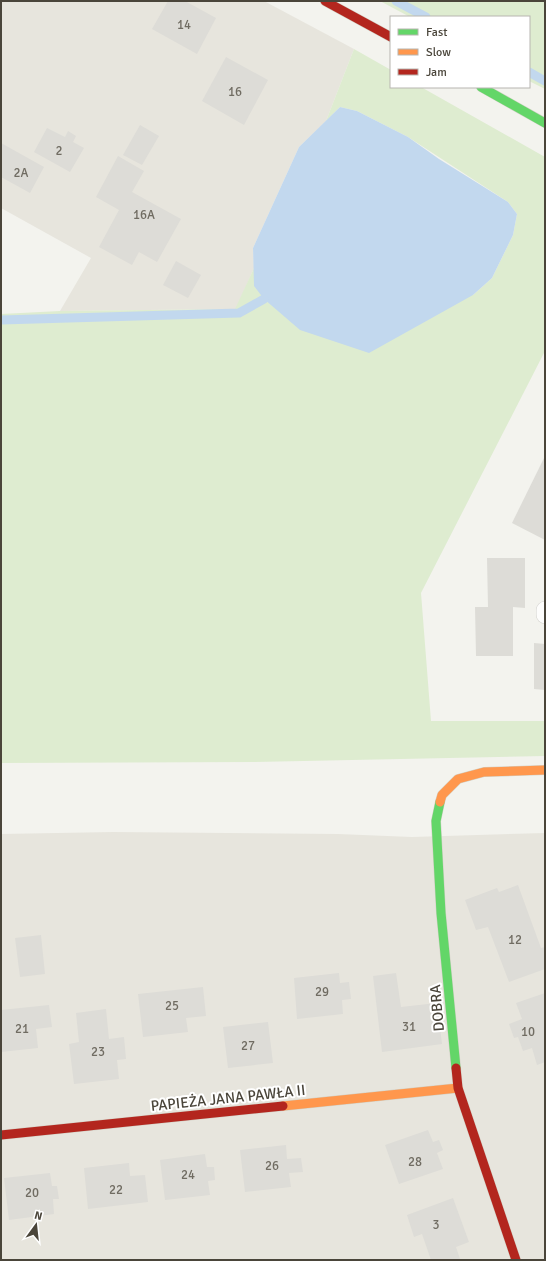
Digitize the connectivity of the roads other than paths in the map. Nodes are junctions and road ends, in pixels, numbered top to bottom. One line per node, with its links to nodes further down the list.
1 (325, 1): 2 (street)
2 (390, 36)
3 (482, 88): 4 (street)
4 (545, 123)
5 (545, 610): 6 (lane)
6 (545, 615)
7 (545, 770): 8 (street, DOBRA)
8 (458, 1088): 9 (street, PAPIEŻA JANA PAWŁA II); 10 (street, DOBRA)
9 (1, 1135)
10 (516, 1260)

